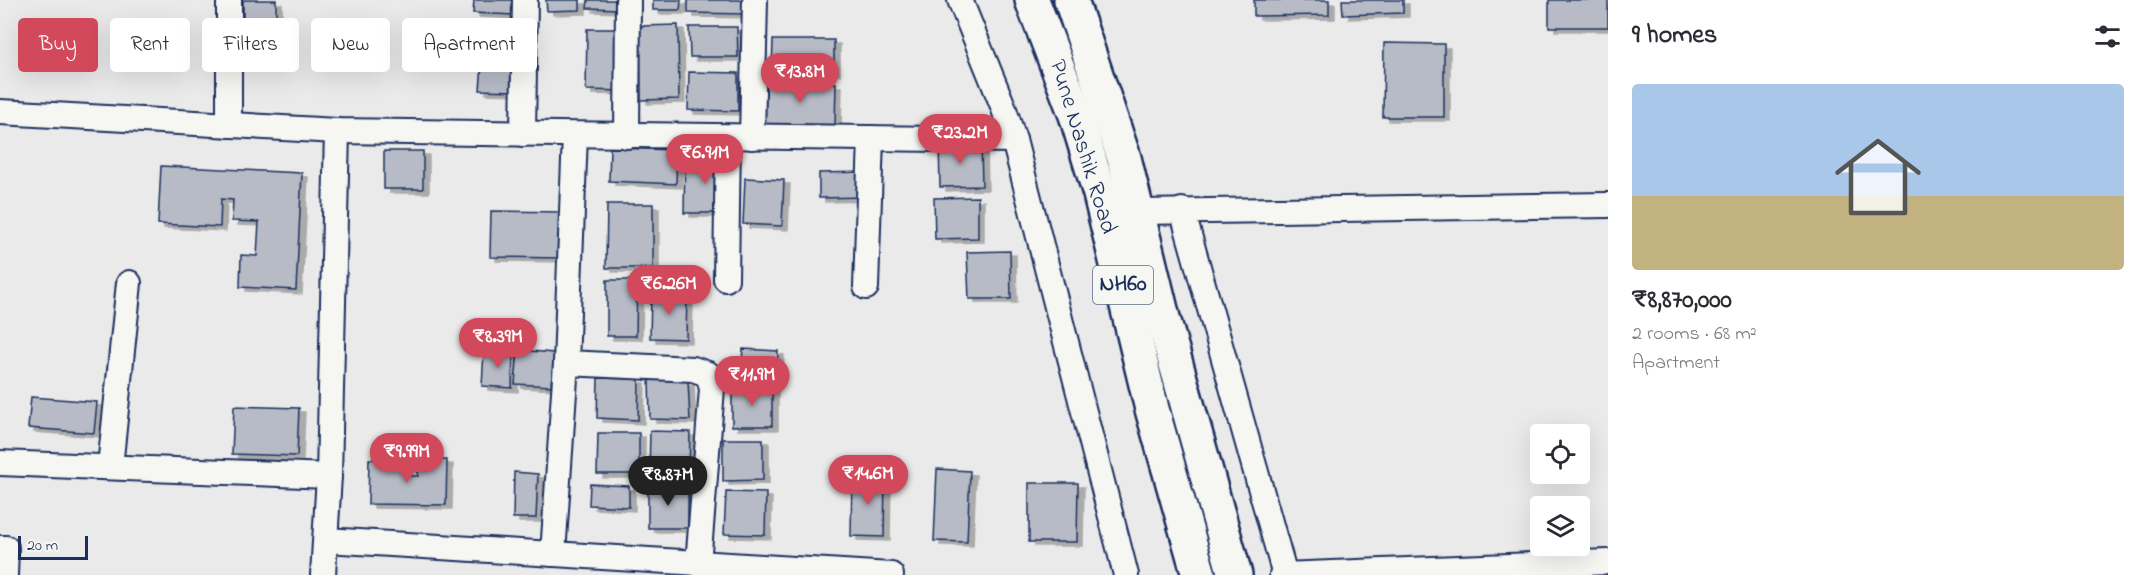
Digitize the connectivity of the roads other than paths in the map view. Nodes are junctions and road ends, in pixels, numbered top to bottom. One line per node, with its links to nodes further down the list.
1 (229, 0): 9 (street)
2 (525, 0): 11 (street)
3 (628, 0): 13 (street)
4 (755, 0): 14 (street)
5 (960, 0): 16 (street)
6 (1032, 0): 37 (highway, Pune Nashik Road / NH60)
7 (1071, 0): 19 (highway, Pune Nashik Road / NH60)
8 (0, 112): 9 (street)
9 (229, 125): 10 (street)
10 (337, 130): 11 (street); 26 (street)
11 (523, 134): 12 (street)
12 (575, 135): 13 (street); 23 (street)
13 (627, 136): 14 (street)
14 (740, 137): 15 (street); 20 (street)
15 (871, 138): 16 (street); 22 (street)
16 (1014, 140): 36 (street)
17 (1608, 205): 18 (street)
18 (1182, 210): 19 (street); 39 (street)
19 (1139, 212): 38 (highway, Pune Nashik Road / NH60)
20 (726, 279)
21 (129, 283): 25 (street)
22 (866, 286)
23 (566, 363): 29 (street); 31 (street)
24 (0, 463): 25 (street)
25 (110, 467): 26 (street)
26 (329, 476): 27 (street)
27 (326, 540): 29 (street); 34 (street)
28 (0, 548): 33 (street)
29 (553, 554): 31 (street)
30 (1608, 562): 39 (street)
31 (698, 564): 32 (street)
32 (845, 574): 35 (street)
33 (5, 575)
34 (323, 575)
35 (891, 575)
36 (1126, 575)
37 (1198, 575)
38 (1235, 575)
39 (1284, 575)

